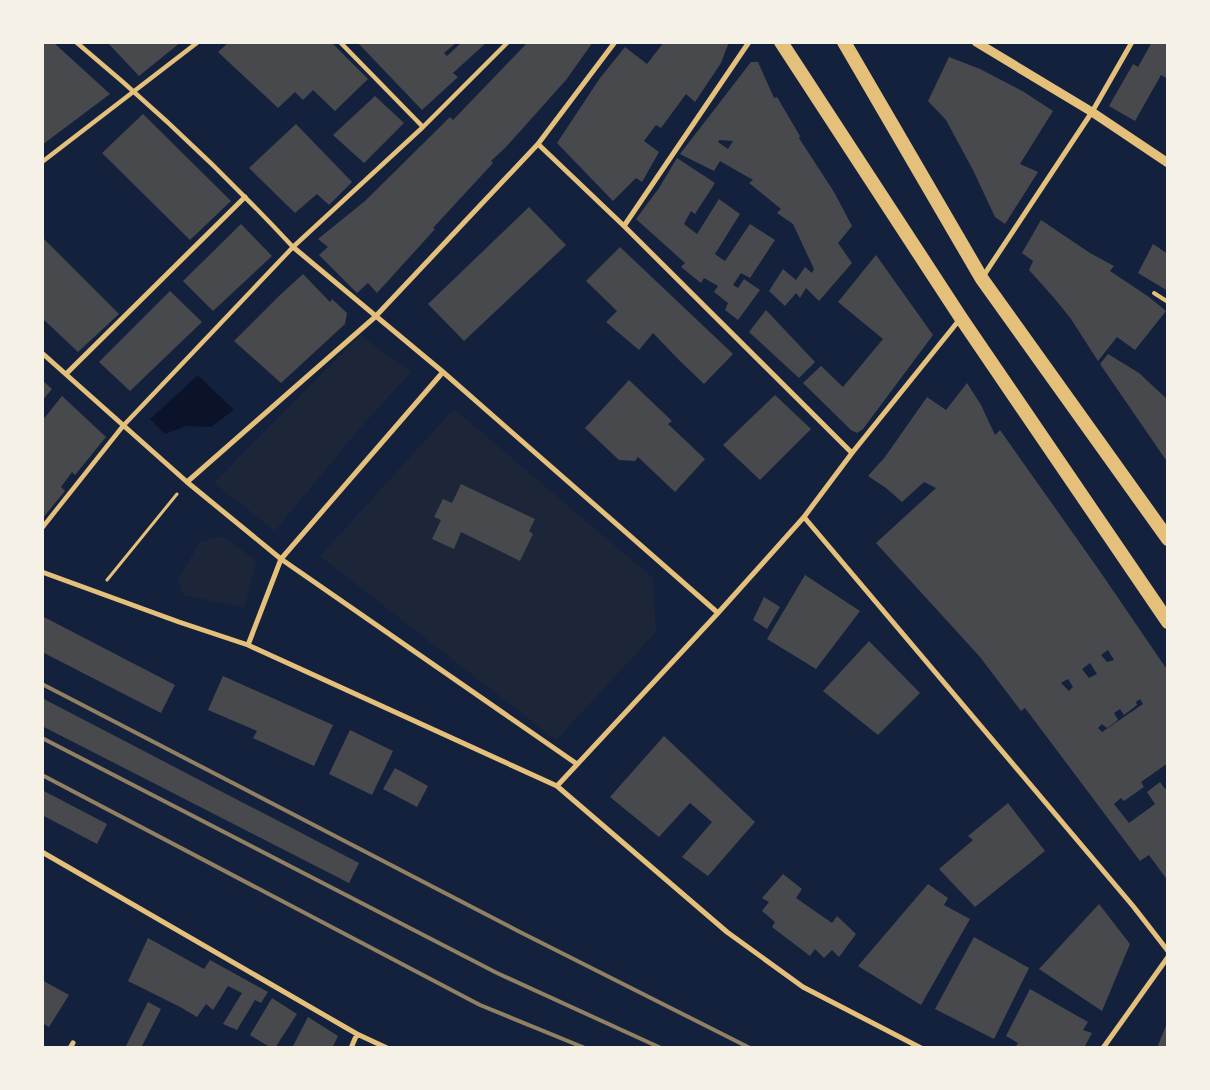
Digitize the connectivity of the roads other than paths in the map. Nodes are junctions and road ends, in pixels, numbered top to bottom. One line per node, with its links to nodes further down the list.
1 (76, 42): 11 (street)
2 (198, 42): 11 (street)
3 (340, 42): 13 (street)
4 (508, 42): 13 (street)
5 (615, 42): 14 (street)
6 (749, 42): 18 (street)
7 (781, 42): 24 (highway)
8 (844, 42): 20 (highway)
9 (976, 42): 12 (street)
10 (1132, 42): 12 (street)
11 (134, 91): 15 (street); 17 (street)
12 (1092, 112): 16 (street); 20 (street)
13 (423, 126): 19 (street)
14 (538, 144): 18 (street); 23 (street)
15 (42, 162)
16 (1168, 163)
17 (245, 196): 19 (street); 27 (street)
18 (624, 226): 29 (street)
19 (293, 247): 23 (street); 28 (street)
20 (982, 279): 33 (highway)
21 (1154, 293): 22 (lane)
22 (1168, 302)
23 (375, 317): 26 (street); 30 (street)
24 (960, 318): 29 (street); 37 (highway)
25 (42, 353): 27 (street)
26 (443, 372): 34 (street); 36 (street)
27 (66, 374): 28 (street)
28 (123, 426): 30 (street); 32 (street)
29 (852, 453): 31 (street)
30 (187, 482): 34 (street)
31 (804, 516): 36 (street); 42 (street)
32 (42, 528)
33 (1168, 539)
34 (281, 559): 38 (street); 39 (street)
35 (42, 572): 38 (street)
36 (718, 613): 39 (street)
37 (1168, 622)
38 (248, 645): 40 (street)
39 (577, 764): 40 (street)
40 (557, 786): 47 (street)
41 (42, 852): 44 (street)
42 (1168, 951)
43 (1168, 957): 48 (street)
44 (357, 1034): 45 (street); 46 (street)
45 (351, 1048)
46 (387, 1048)
47 (921, 1048)
48 (1103, 1048)

